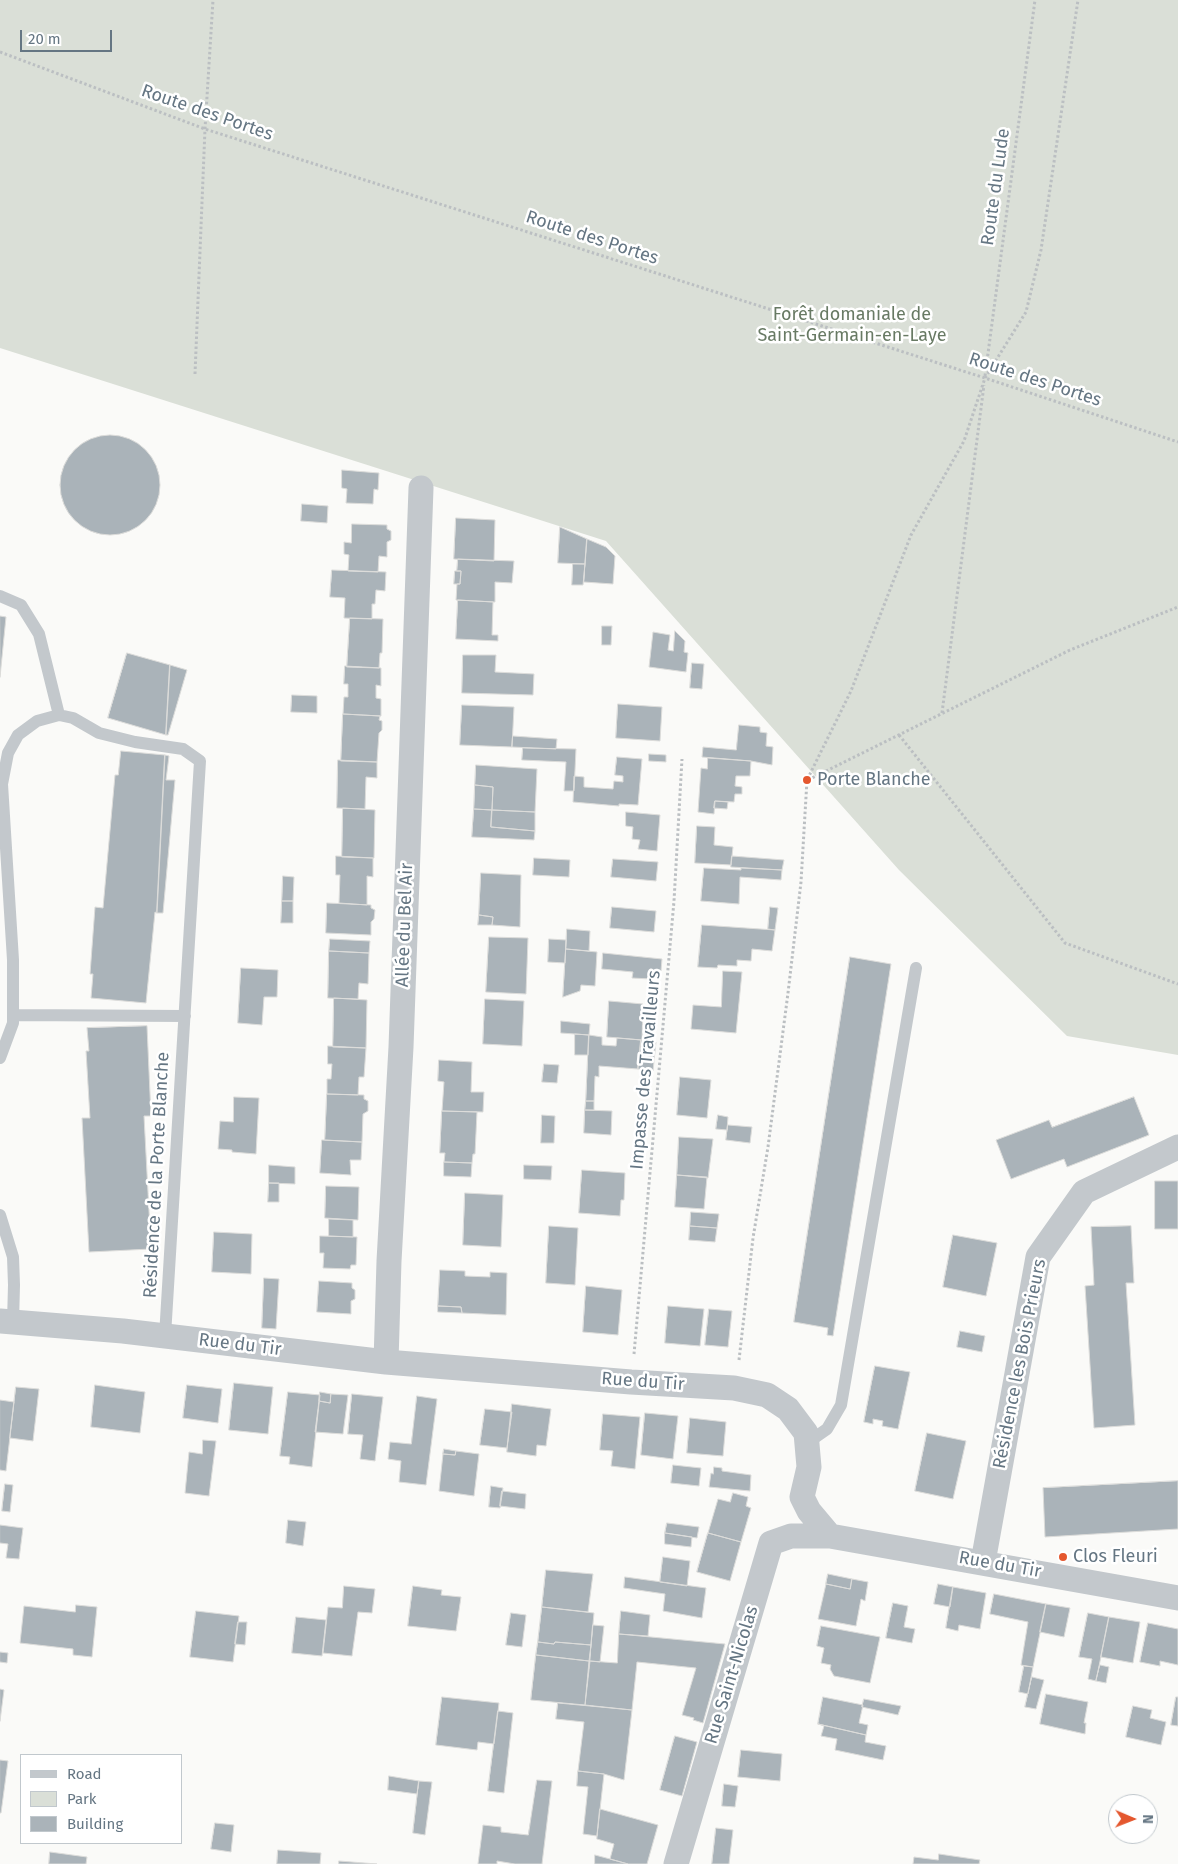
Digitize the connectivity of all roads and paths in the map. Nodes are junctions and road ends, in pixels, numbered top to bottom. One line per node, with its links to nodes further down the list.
1 (213, 0): 5 (path)
2 (1035, 0): 7 (path, Route du Lude)
3 (1078, 0): 7 (path)
4 (0, 52): 5 (path, Route des Portes)
5 (205, 129): 6 (path); 7 (path, Route des Portes)
6 (195, 374)
7 (985, 378): 8 (path, Route des Portes); 12 (path); 16 (path)
8 (1178, 442)
9 (421, 488): 26 (street, Allée du Bel Air)
10 (0, 596): 13 (lane)
11 (1178, 607): 12 (path)
12 (942, 713): 14 (path)
13 (59, 715): 19 (lane); 20 (lane, Résidence de la Porte Blanche)
14 (899, 735): 16 (path); 18 (path)
15 (682, 759): 27 (path, Impasse des Travailleurs)
16 (807, 780): 28 (path)
17 (916, 968): 29 (lane)
18 (1178, 984)
19 (13, 1015): 20 (lane); 21 (lane)
20 (185, 1016): 25 (lane, Résidence de la Porte Blanche)
21 (0, 1058)
22 (1178, 1147): 31 (street, Résidence les Bois Prieurs)
23 (0, 1215): 24 (lane)
24 (7, 1322): 25 (street, Rue du Tir)
25 (165, 1336): 26 (street, Rue du Tir)
26 (386, 1362): 27 (street, Rue du Tir)
27 (631, 1382): 28 (street, Rue du Tir)
28 (734, 1388): 29 (street, Rue du Tir)
29 (807, 1443): 30 (street, Rue du Tir)
30 (830, 1536): 31 (street, Rue du Tir); 33 (street, Rue Saint-Nicolas)
31 (983, 1562): 32 (street, Rue du Tir)
32 (1178, 1598)
33 (676, 1864)

